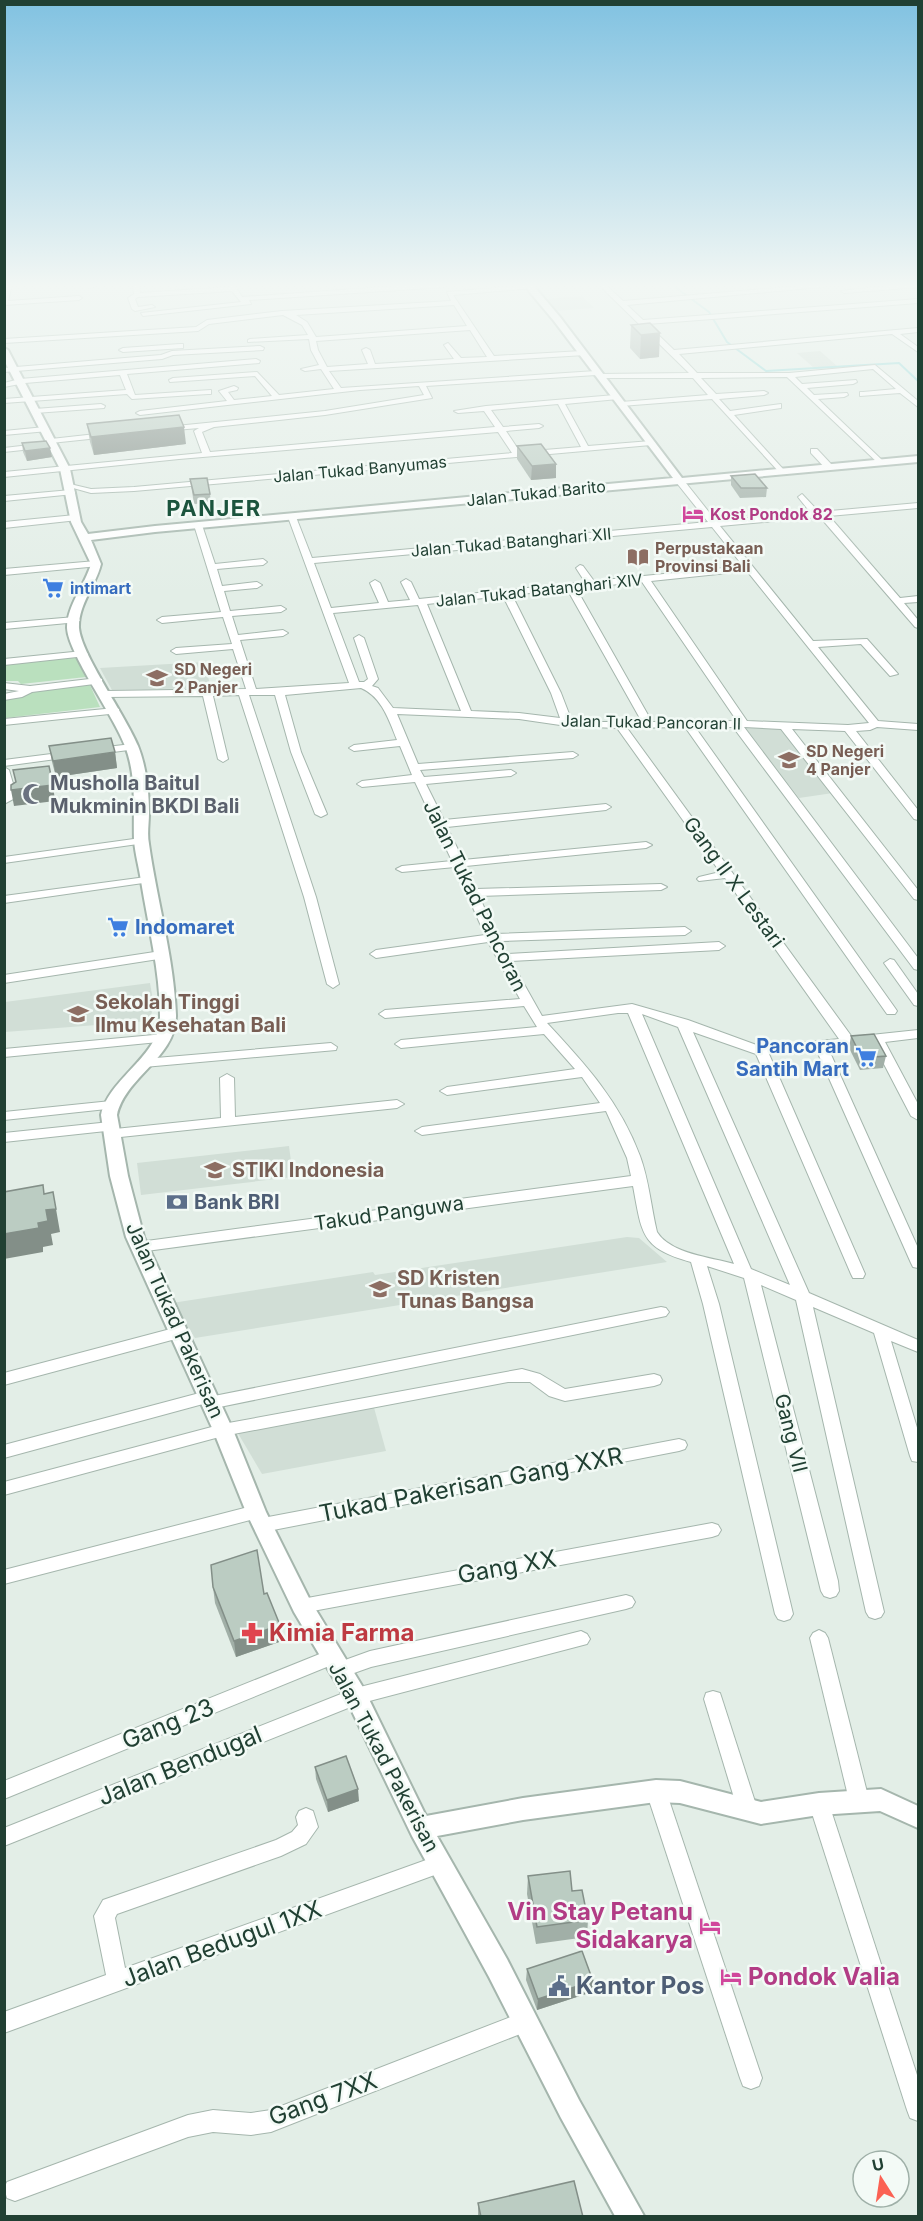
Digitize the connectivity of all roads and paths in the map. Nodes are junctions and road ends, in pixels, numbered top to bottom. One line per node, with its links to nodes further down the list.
1 (23, 388): 25 (street)
2 (127, 388): 13 (street)
3 (234, 388): 24 (street)
4 (268, 388): 19 (street)
5 (371, 388): 11 (street)
6 (423, 388): 34 (street)
7 (608, 388): 22 (street)
8 (707, 388): 17 (street)
9 (803, 388): 18 (street)
10 (899, 388): 12 (street)
11 (339, 390): 19 (street)
12 (903, 391): 15 (street); 26 (street)
13 (128, 392): 20 (street); 25 (street)
14 (764, 393): 17 (street)
15 (863, 394)
16 (844, 395): 18 (street)
17 (715, 396): 22 (street); 33 (street)
18 (812, 397): 49 (street)
19 (277, 398): 24 (street)
20 (212, 399): 24 (street); 32 (street); 34 (street)
21 (4, 401): 25 (street)
22 (618, 401): 23 (street); 42 (street)
23 (560, 402): 30 (street); 43 (street)
24 (232, 403)
25 (32, 405): 27 (street); 29 (street); 36 (street)
26 (918, 405)
27 (101, 406)
28 (778, 406): 33 (street)
29 (4, 408)
30 (486, 408): 31 (street); 38 (street)
31 (458, 411)
32 (140, 413)
33 (729, 413): 52 (street)
34 (226, 423): 37 (street); 46 (street)
35 (538, 426): 38 (street)
36 (45, 429): 39 (street); 41 (street)
37 (156, 430)
38 (501, 430): 46 (street); 47 (street)
39 (4, 433)
40 (110, 435): 41 (street)
41 (53, 443): 44 (street); 51 (street)
42 (651, 443): 43 (street, Jalan Tukad Banyumas); 54 (street)
43 (586, 449): 47 (street, Jalan Tukad Banyumas)
44 (4, 450)
45 (814, 451): 50 (street)
46 (207, 454): 51 (street)
47 (517, 454): 55 (street, Jalan Tukad Banyumas)
48 (918, 459): 49 (street, Jalan Tukad Barito)
49 (879, 462): 50 (street, Jalan Tukad Barito)
50 (829, 466): 52 (street, Jalan Tukad Barito)
51 (65, 469): 53 (street); 55 (street)
52 (780, 471): 54 (street, Jalan Tukad Barito)
53 (4, 475)
54 (679, 480): 60 (street, Jalan Tukad Barito); 61 (street)
55 (71, 489): 57 (street, Jalan Tukad Banyumas); 64 (street)
56 (801, 497): 59 (street)
57 (4, 499)
58 (918, 505): 59 (street, Jalan Tukad Batanghari XII)
59 (819, 514): 61 (street, Jalan Tukad Batanghari XII); 81 (street)
60 (292, 517): 63 (street, Jalan Tukad Barito); 65 (street)
61 (715, 524): 65 (street, Jalan Tukad Batanghari XII); 70 (street)
62 (4, 525): 64 (street)
63 (198, 525): 64 (street, Jalan Tukad Barito); 68 (street)
64 (80, 530): 67 (street)
65 (308, 561): 85 (street)
66 (263, 562): 68 (street)
67 (96, 564): 71 (street); 87 (street)
68 (210, 567): 78 (street)
69 (580, 568): 75 (street)
70 (750, 568): 72 (street, Jalan Tukad Batanghari XIV); 94 (street)
71 (4, 572)
72 (645, 579): 75 (street, Jalan Tukad Batanghari XIV); 112 (street)
73 (406, 582): 82 (street)
74 (375, 583): 83 (street)
75 (591, 584): 77 (street, Jalan Tukad Batanghari XIV)
76 (257, 585): 78 (street)
77 (570, 586): 79 (street, Jalan Tukad Batanghari XIV); 114 (street)
78 (218, 589): 86 (street)
79 (506, 593): 82 (street, Jalan Tukad Batanghari XIV); 110 (street)
80 (918, 599): 81 (street)
81 (896, 601): 89 (street)
82 (419, 602): 83 (street, Jalan Tukad Batanghari XIV); 108 (street)
83 (385, 605): 85 (street, Jalan Tukad Batanghari XIV)
84 (281, 609): 86 (street)
85 (328, 611): 100 (street)
86 (226, 614): 88 (street); 93 (street)
87 (75, 620): 90 (street); 96 (street)
88 (162, 620)
89 (918, 625)
90 (4, 626)
91 (283, 633): 93 (street)
92 (359, 638): 100 (street)
93 (236, 642): 95 (street); 103 (street)
94 (813, 644): 98 (street); 111 (street)
95 (176, 651)
96 (83, 654): 97 (street); 105 (street)
97 (4, 662)
98 (893, 674)
99 (4, 686): 101 (street)
100 (360, 686): 104 (street); 107 (street, Jalan Tukad Pancoran)
101 (30, 689): 105 (street); 106 (street)
102 (207, 692): 103 (street); 105 (street); 123 (street)
103 (248, 692): 104 (street); 155 (street)
104 (279, 692): 131 (street)
105 (109, 694): 109 (street); 120 (street)
106 (4, 697)
107 (390, 711): 108 (street, Jalan Tukad Pancoran II); 119 (street, Jalan Tukad Pancoran)
108 (468, 714): 110 (street, Jalan Tukad Pancoran II)
109 (4, 722)
110 (567, 723): 113 (street, Jalan Tukad Pancoran II)
111 (875, 723): 117 (street, Jalan Tukad Pancoran II); 118 (street, Jalan Tukad Pancoran II)
112 (740, 724): 115 (street, Jalan Tukad Pancoran II); 116 (street, Jalan Tukad Pancoran II); 153 (street)
113 (620, 725): 114 (street, Jalan Tukad Pancoran II); 139 (street, Gang II X Lestari)
114 (649, 725): 115 (street, Jalan Tukad Pancoran II)
115 (688, 725): 159 (street)
116 (783, 725): 118 (street, Jalan Tukad Pancoran II); 144 (street)
117 (918, 727)
118 (848, 728): 132 (street)
119 (405, 742): 121 (street); 127 (street, Jalan Tukad Pancoran)
120 (132, 747): 124 (street); 134 (street)
121 (354, 748)
122 (573, 755): 127 (street)
123 (223, 759)
124 (4, 763)
125 (4, 770): 129 (street)
126 (511, 773): 127 (street)
127 (418, 776): 128 (street); 133 (street, Jalan Tukad Pancoran)
128 (362, 784)
129 (4, 801)
130 (606, 807): 133 (street)
131 (321, 814)
132 (918, 817)
133 (441, 824): 137 (street, Jalan Tukad Pancoran)
134 (141, 841): 136 (street); 141 (street)
135 (646, 846): 137 (street)
136 (4, 860)
137 (459, 863): 138 (street); 143 (street, Jalan Tukad Pancoran)
138 (402, 869)
139 (729, 874): 140 (street); 166 (street, Gang II X Lestari)
140 (703, 879)
141 (146, 880): 145 (street); 150 (street)
142 (661, 887): 143 (street)
143 (472, 893): 147 (street, Jalan Tukad Pancoran)
144 (918, 897)
145 (4, 900)
146 (685, 931): 147 (street)
147 (492, 938): 149 (street); 151 (street, Jalan Tukad Pancoran)
148 (719, 946): 151 (street)
149 (376, 954)
150 (161, 955): 154 (street); 165 (street)
151 (502, 958): 156 (street, Jalan Tukad Pancoran)
152 (890, 963): 157 (street)
153 (918, 966)
154 (4, 979)
155 (333, 984)
156 (528, 1002): 160 (street); 162 (street, Jalan Tukad Pancoran)
157 (918, 1002)
158 (632, 1008): 161 (street); 162 (street); 189 (street, Gang VII)
159 (891, 1011)
160 (385, 1014)
161 (683, 1023): 170 (street); 191 (street)
162 (542, 1025): 167 (street); 173 (street, Jalan Tukad Pancoran)
163 (918, 1034): 164 (street)
164 (876, 1037): 166 (street); 180 (street)
165 (164, 1038): 171 (street); 172 (street)
166 (847, 1040): 168 (street)
167 (401, 1044)
168 (820, 1044): 170 (street); 188 (street)
169 (331, 1047): 172 (street)
170 (761, 1051): 190 (street)
171 (4, 1053)
172 (144, 1063): 177 (street)
173 (585, 1072): 175 (street); 178 (street, Jalan Tukad Pancoran)
174 (227, 1078): 181 (street)
175 (447, 1091)
176 (397, 1104): 181 (street)
177 (111, 1105): 179 (street); 182 (street, Jalan Tukad Pakerisan)
178 (611, 1106): 183 (street); 185 (street, Jalan Tukad Pancoran)
179 (4, 1116)
180 (918, 1116)
181 (228, 1122): 182 (street)
182 (110, 1130): 184 (street); 186 (street, Jalan Tukad Pakerisan)
183 (422, 1131)
184 (4, 1138)
185 (639, 1179): 186 (street, Takud Panguwa); 187 (street, Jalan Tukad Pancoran)
186 (139, 1247): 194 (street, Jalan Tukad Pakerisan)
187 (697, 1259): 189 (street, Jalan Tukad Pancoran); 211 (street)
188 (918, 1263)
189 (748, 1274): 191 (street, Jalan Tukad Pancoran); 207 (street, Gang VII)
190 (858, 1274)
191 (803, 1297): 193 (street, Jalan Tukad Pancoran); 210 (street)
192 (660, 1312): 198 (street)
193 (880, 1329): 195 (street, Jalan Tukad Pancoran); 202 (street)
194 (178, 1333): 196 (street); 198 (street, Jalan Tukad Pakerisan)
195 (918, 1346)
196 (4, 1379)
197 (654, 1380): 199 (street)
198 (208, 1400): 199 (street, Jalan Tukad Pakerisan); 201 (street)
199 (223, 1430): 203 (street); 204 (street, Jalan Tukad Pakerisan)
200 (679, 1445): 204 (street, Tukad Pakerisan Gang XXR)
201 (4, 1452)
202 (918, 1456)
203 (4, 1489)
204 (259, 1519): 206 (street, Tukad Pakerisan Gang XXR); 209 (street, Jalan Tukad Pakerisan)
205 (712, 1530): 209 (street, Gang XX)
206 (4, 1577)
207 (830, 1591)
208 (626, 1602): 214 (street, Gang 23)
209 (303, 1606): 214 (street, Jalan Tukad Pakerisan)
210 (875, 1612)
211 (784, 1614)
212 (819, 1638): 219 (street)
213 (581, 1639): 215 (street, Jalan Bendugal)
214 (336, 1664): 215 (street, Jalan Tukad Pakerisan); 217 (street, Gang 23)
215 (356, 1696): 224 (street, Jalan Tukad Pakerisan); 225 (street, Jalan Bendugal)
216 (713, 1699): 221 (street)
217 (4, 1790)
218 (656, 1791): 221 (street); 224 (street); 230 (street)
219 (859, 1800): 220 (street); 222 (street)
220 (819, 1804): 221 (street); 231 (street)
221 (748, 1811)
222 (918, 1816)
223 (306, 1817): 227 (street)
224 (420, 1828): 226 (street, Jalan Tukad Pakerisan)
225 (4, 1837)
226 (440, 1864): 227 (street, Jalan Bedugul 1XX); 228 (street, Jalan Tukad Pakerisan)
227 (118, 1982): 229 (street, Jalan Bedugul 1XX)
228 (526, 2022): 232 (street, Gang 7XX); 233 (street, Jalan Tukad Pakerisan)
229 (4, 2024)
230 (751, 2078)
231 (918, 2110)
232 (15, 2190)
233 (630, 2217)

